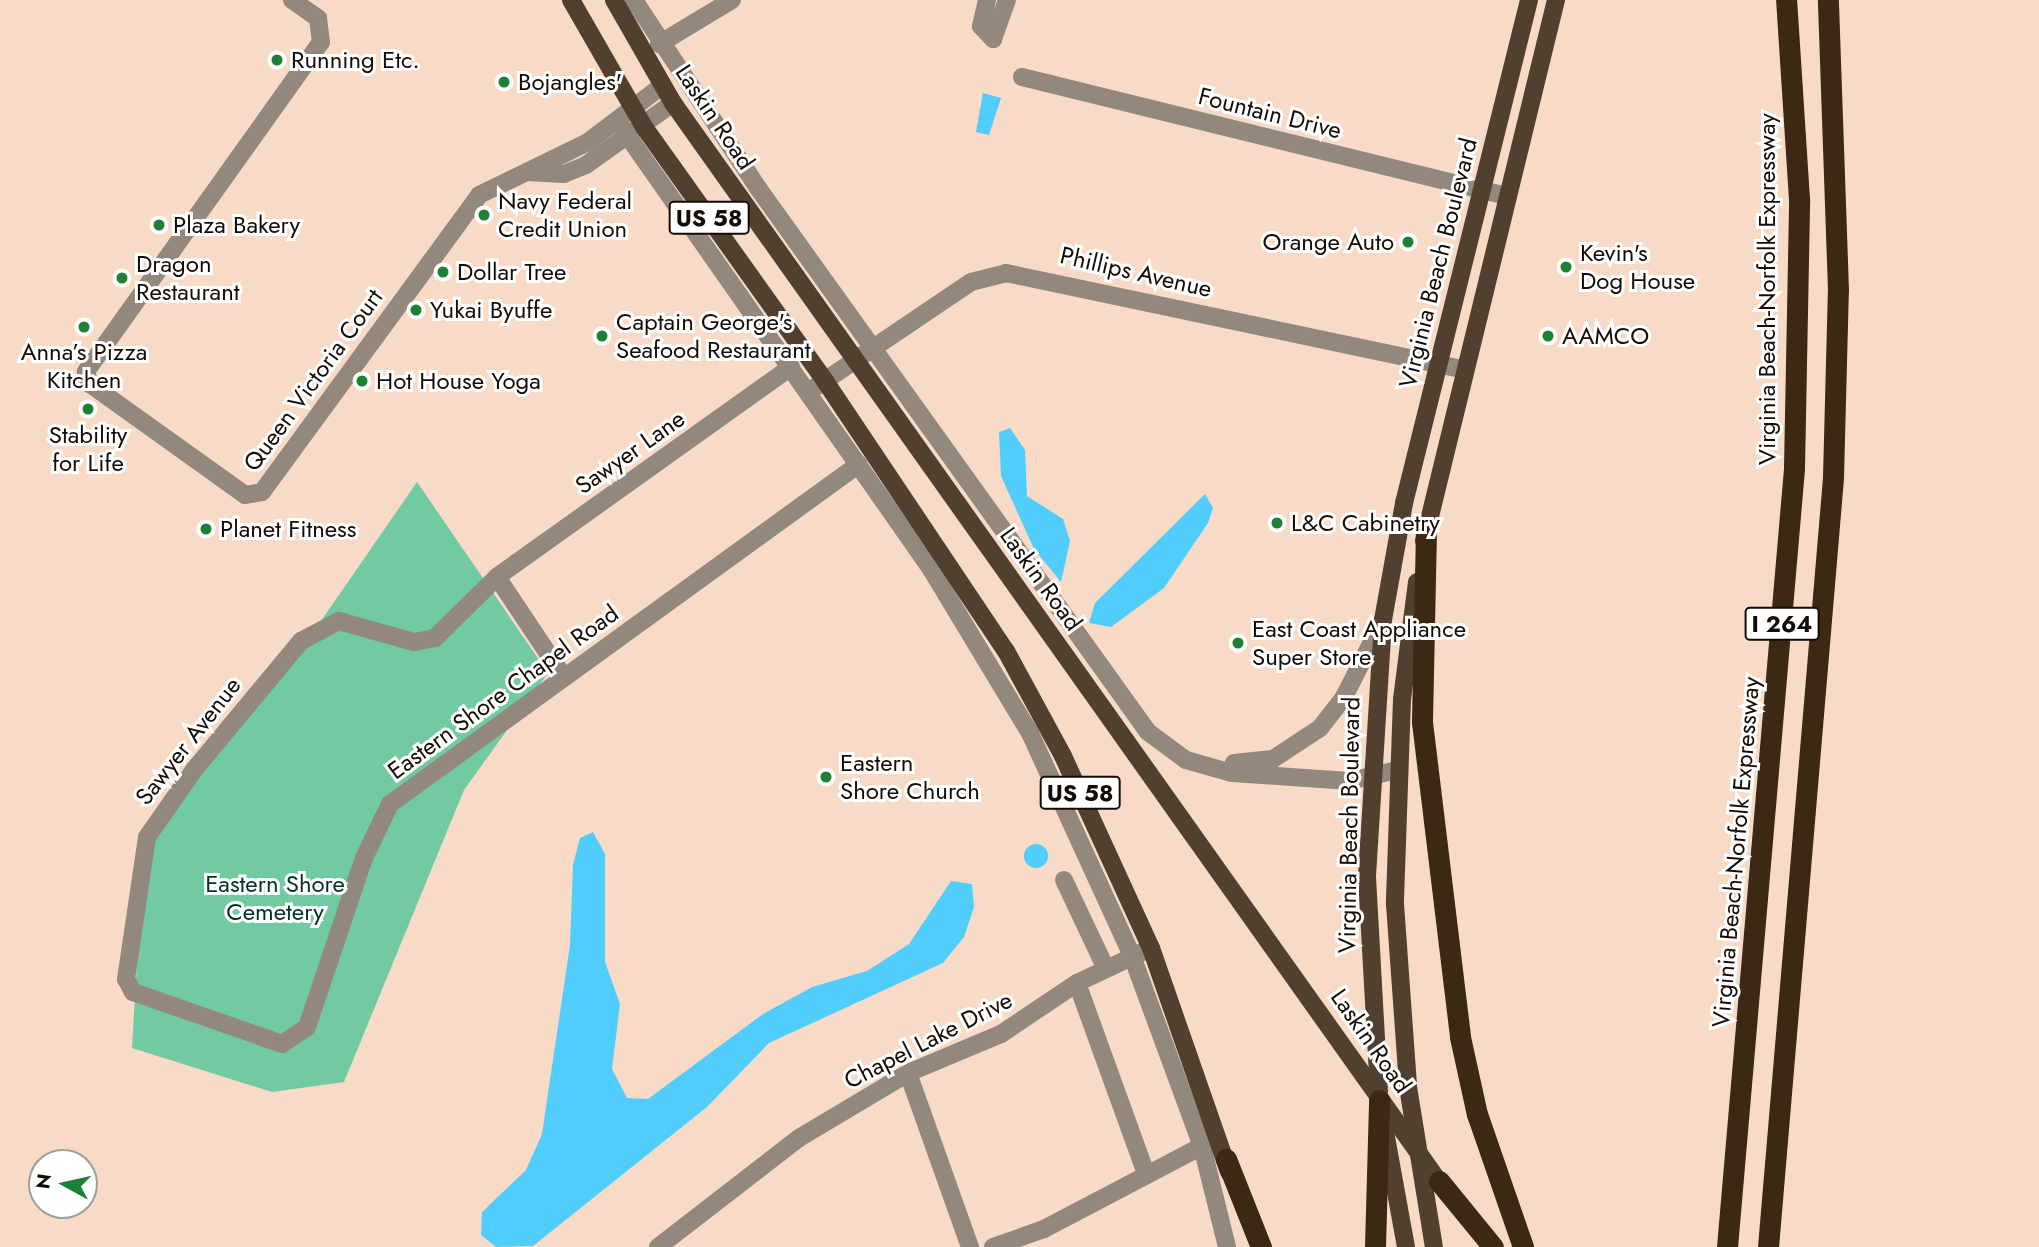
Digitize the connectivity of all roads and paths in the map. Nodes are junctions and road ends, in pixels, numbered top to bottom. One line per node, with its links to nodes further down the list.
1 (292, 0): 20 (street, Queen Victoria Court)
2 (571, 0): 16 (main road, US 58)
3 (614, 0): 14 (main road, Laskin Road / US 58)
4 (634, 0): 12 (street, Laskin Road)
5 (732, 0): 12 (street)
6 (987, 0): 7 (street)
7 (1007, 0)
8 (1529, 0): 21 (main road, Virginia Beach Boulevard)
9 (1556, 0): 22 (main road, Virginia Beach Boulevard)
10 (1786, 0): 62 (highway, Virginia Beach-Norfolk Expressway / I 264)
11 (1828, 0): 63 (highway, I 264)
12 (659, 44): 23 (street, Laskin Road)
13 (1021, 76): 21 (street, Fountain Drive)
14 (663, 85): 15 (main road, Laskin Road / US 58); 16 (street, Queen Victoria Court)
15 (673, 103): 18 (street); 24 (main road, Laskin Road / US 58)
16 (634, 111): 17 (street, Queen Victoria Court); 18 (main road, US 58)
17 (618, 122): 19 (street); 20 (street, Queen Victoria Court)
18 (644, 127): 19 (street); 28 (main road, US 58)
19 (629, 139): 20 (street); 26 (street)
20 (527, 172)
21 (1481, 191): 22 (street, Fountain Drive); 25 (main road, Virginia Beach Boulevard)
22 (1506, 196): 27 (main road, Virginia Beach Boulevard)
23 (872, 349): 24 (street, Phillips Avenue); 25 (street, Phillips Avenue); 35 (street, Laskin Road)
24 (855, 361): 28 (street, Phillips Avenue); 49 (main road, Laskin Road / US 58)
25 (1438, 365): 27 (street, Phillips Avenue); 33 (main road, Virginia Beach Boulevard)
26 (792, 367): 29 (street); 32 (street, Sawyer Lane)
27 (1462, 369): 31 (main road, Virginia Beach Boulevard)
28 (825, 381): 29 (street, Phillips Avenue); 39 (main road, US 58)
29 (809, 392): 30 (street)
30 (859, 464): 34 (street, Eastern Shore Chapel Road); 40 (street)
31 (1426, 530): 36 (main road, Virginia Beach Boulevard); 61 (highway)
32 (497, 577): 34 (street); 43 (street, Sawyer Avenue)
33 (1383, 620): 35 (street); 37 (main road, Virginia Beach Boulevard)
34 (564, 676): 43 (street, Eastern Shore Chapel Road)
35 (1202, 766): 37 (street)
36 (1398, 770): 37 (street); 58 (main road, Virginia Beach Boulevard)
37 (1369, 777): 45 (main road, Virginia Beach Boulevard)
38 (1064, 880): 41 (street)
39 (1151, 948): 40 (street, Chapel Lake Drive); 47 (main road, US 58)
40 (1132, 956): 41 (street, Chapel Lake Drive); 46 (street)
41 (1106, 969): 42 (street, Chapel Lake Drive)
42 (1077, 983): 44 (street, Chapel Lake Drive); 48 (street)
43 (244, 1034)
44 (908, 1073): 50 (street, Chapel Lake Drive); 51 (street)
45 (1380, 1100): 56 (highway); 57 (main road, Virginia Beach Boulevard)
46 (1202, 1146): 48 (street); 53 (street)
47 (1226, 1159): 54 (main road, US 58); 55 (highway)
48 (1146, 1174): 52 (street)
49 (1439, 1181): 59 (main road, US 58); 60 (highway)
50 (666, 1244)
51 (970, 1247)
52 (993, 1247)
53 (1227, 1247)
54 (1250, 1247)
55 (1261, 1247)
56 (1375, 1247)
57 (1405, 1247)
58 (1434, 1247)
59 (1479, 1247)
60 (1493, 1247)
61 (1523, 1247)
62 (1727, 1247)
63 (1768, 1247)

